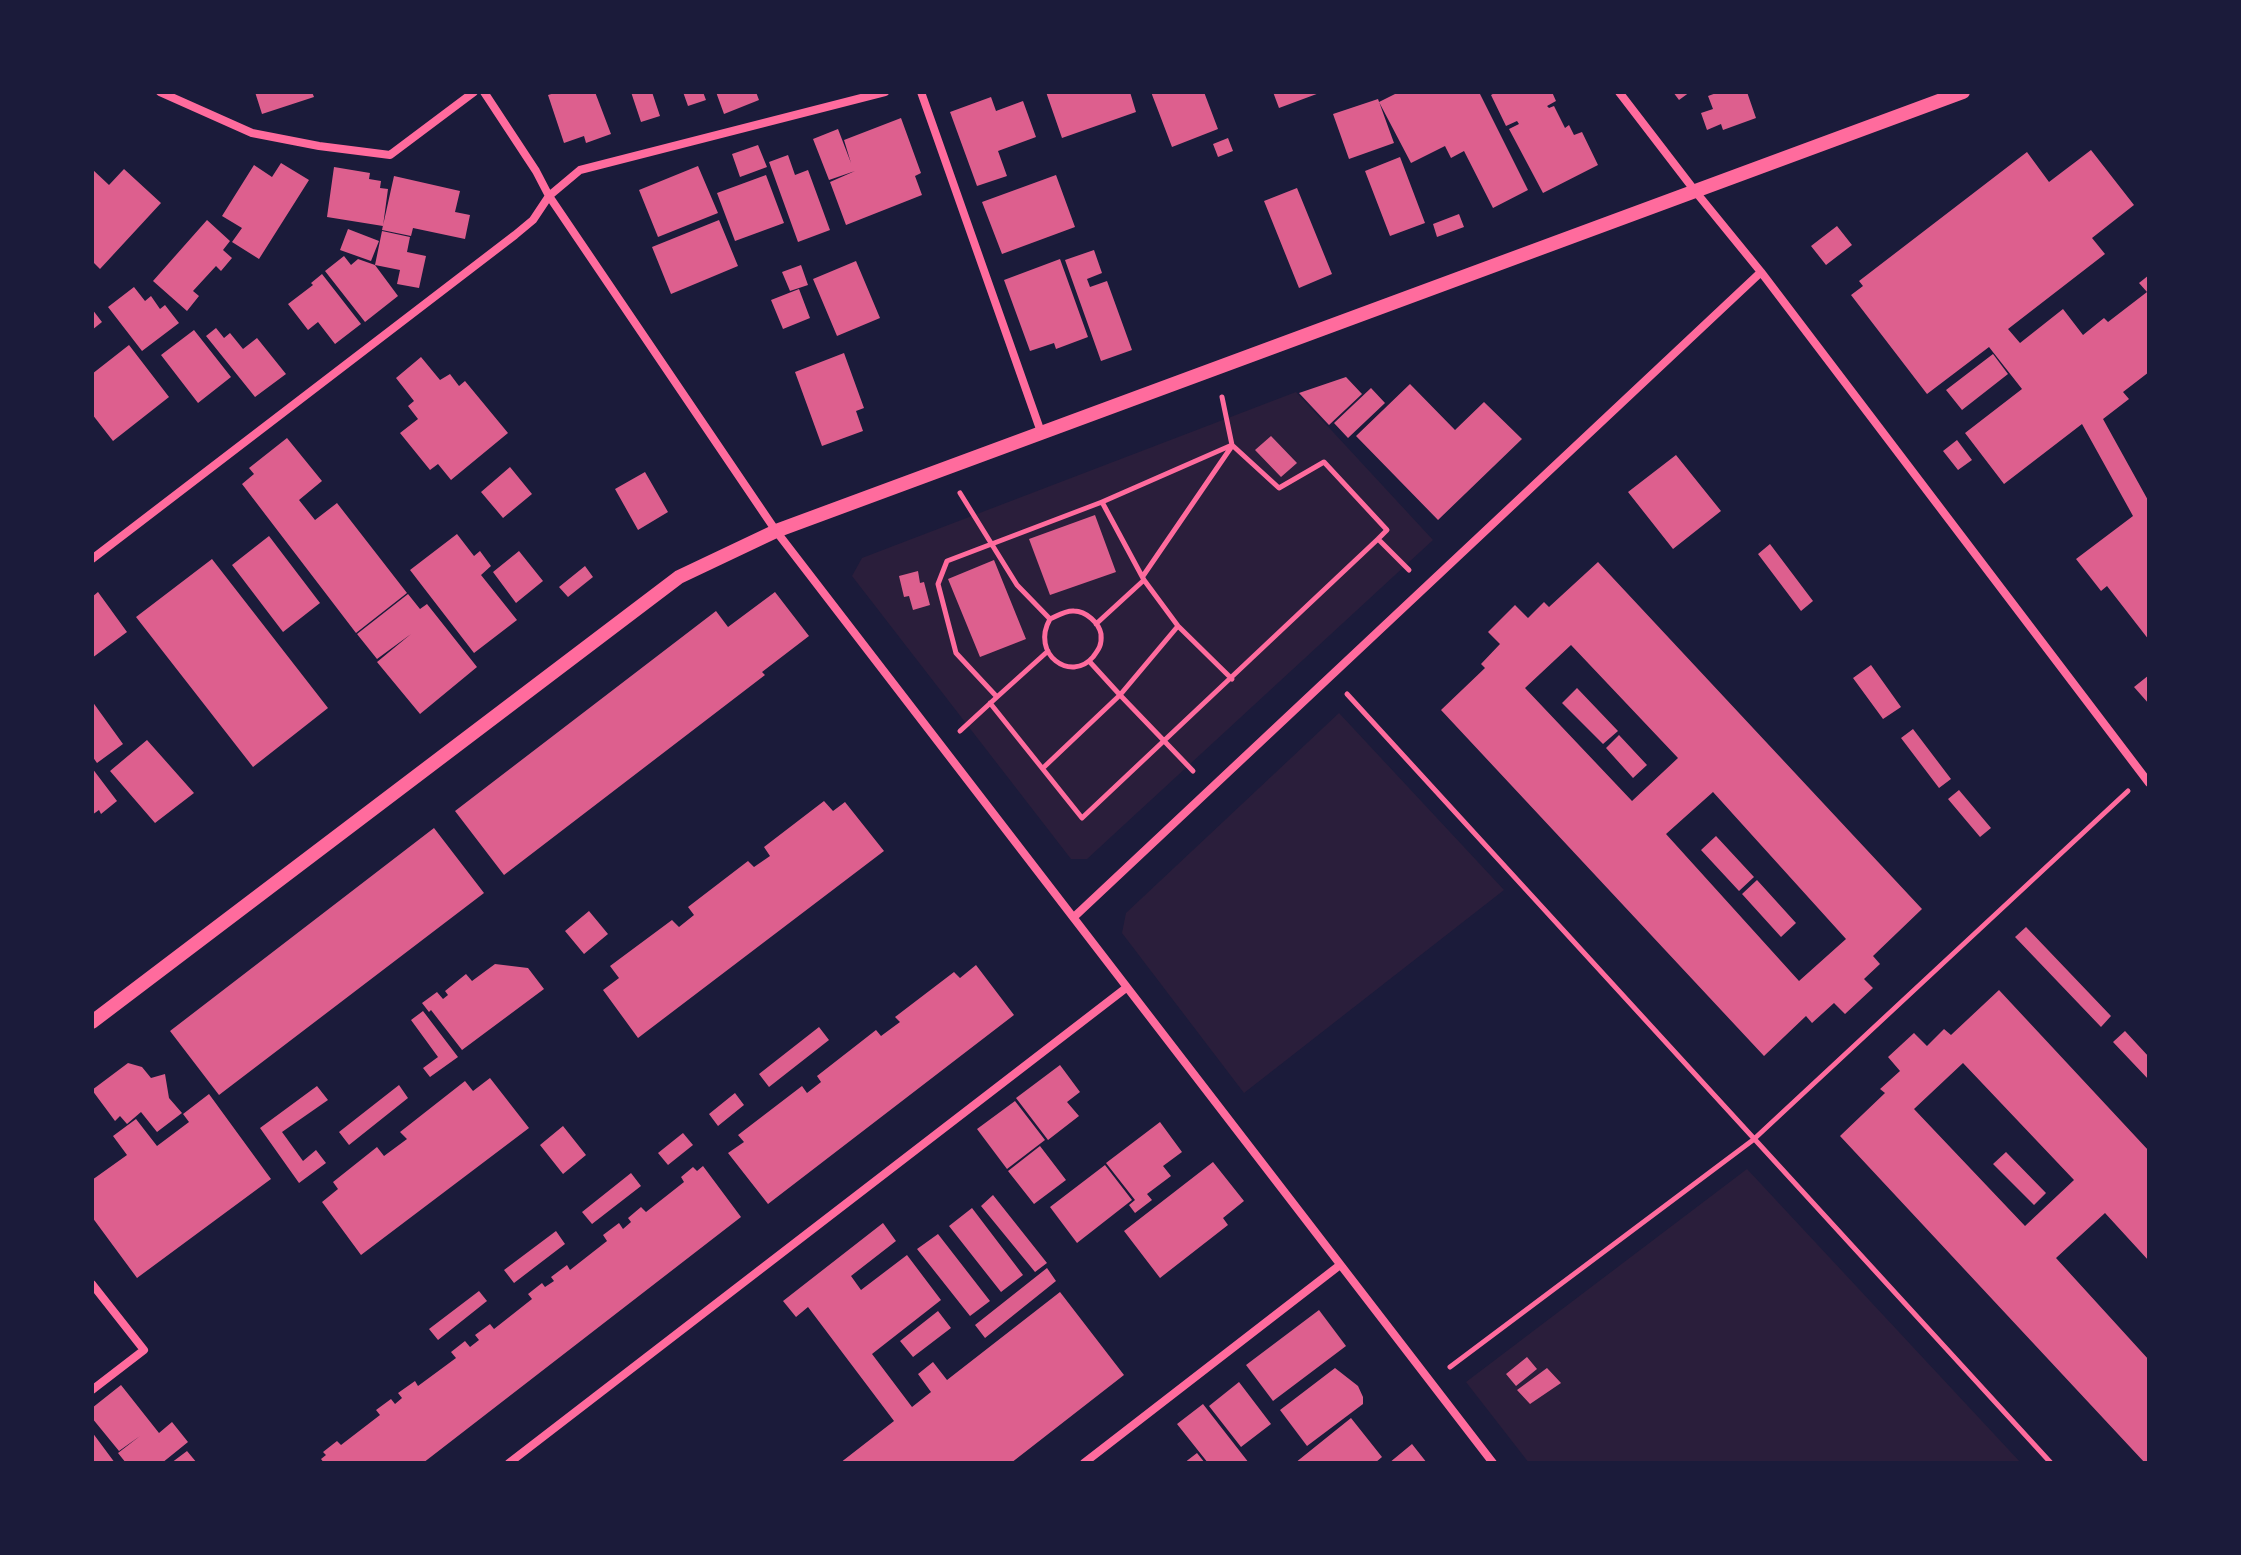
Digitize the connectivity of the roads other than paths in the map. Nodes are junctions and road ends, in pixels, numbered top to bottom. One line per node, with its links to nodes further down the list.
1 (160, 92): 2 (street)
2 (474, 92)
3 (484, 92): 9 (street)
4 (885, 92): 9 (street)
5 (921, 92): 11 (street)
6 (1619, 92): 8 (street)
7 (1963, 92): 8 (street)
8 (1695, 191): 10 (street); 11 (street)
9 (549, 196): 12 (street); 13 (street)
10 (1761, 272): 14 (street); 15 (street)
11 (1041, 432): 12 (street)
12 (776, 531): 15 (street); 17 (street)
13 (92, 559)
14 (2146, 780)
15 (1074, 917): 16 (street)
16 (1126, 988): 18 (street); 21 (street)
17 (92, 1022)
18 (1340, 1265): 22 (street); 23 (street)
19 (92, 1284): 20 (street)
20 (92, 1390)
21 (509, 1463)
22 (1084, 1463)
23 (1493, 1463)

